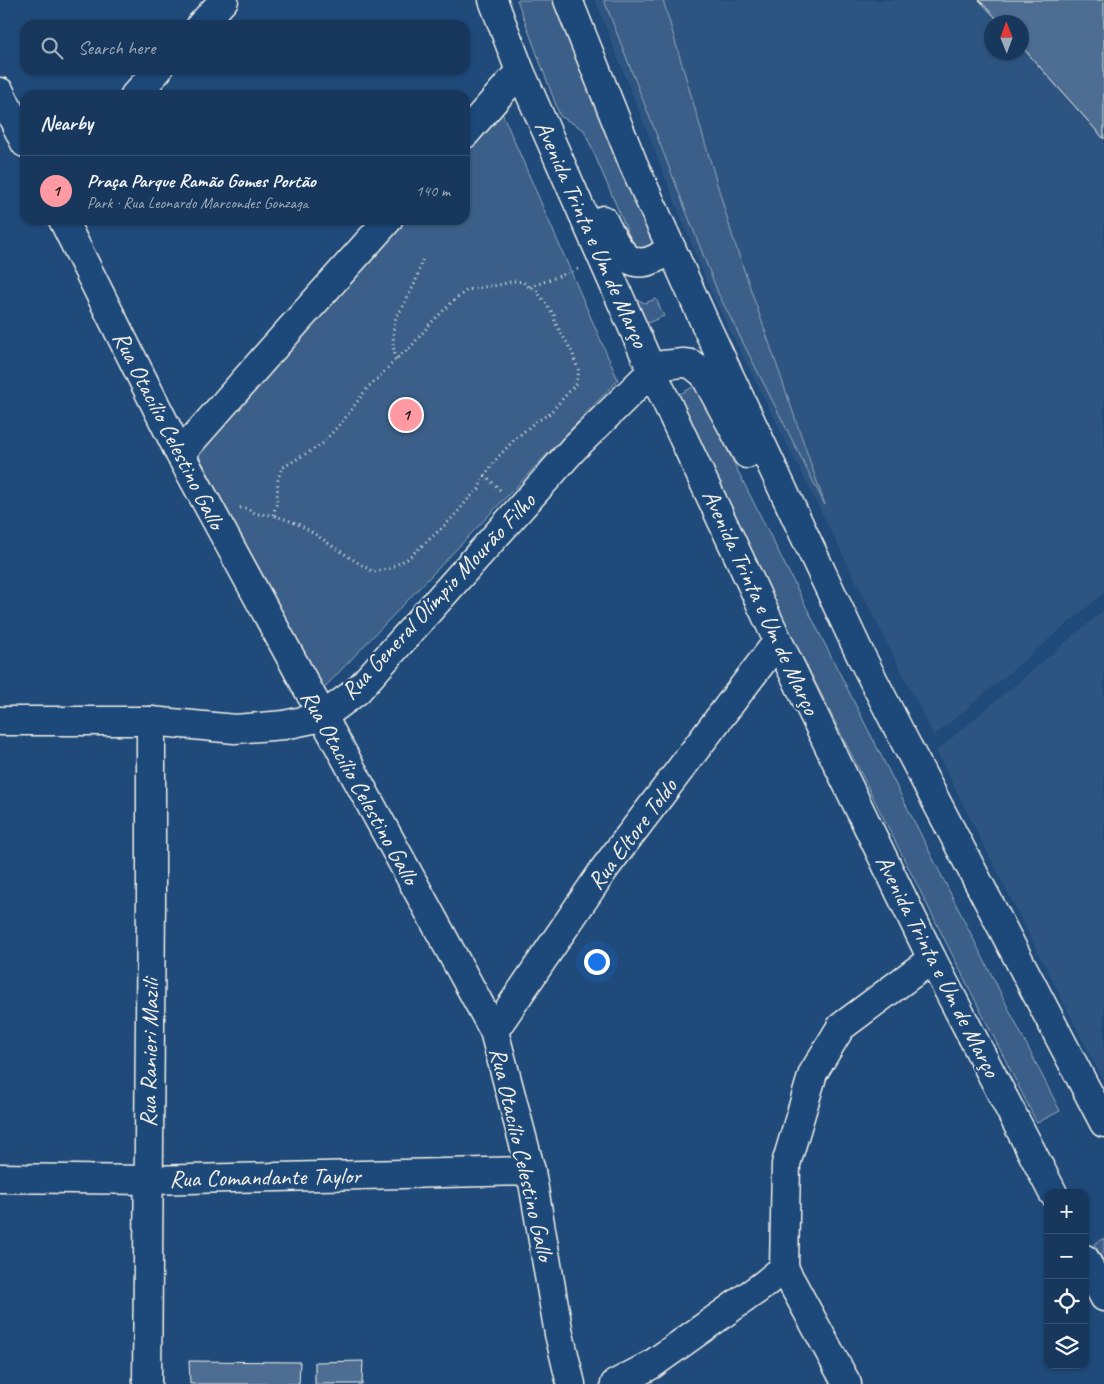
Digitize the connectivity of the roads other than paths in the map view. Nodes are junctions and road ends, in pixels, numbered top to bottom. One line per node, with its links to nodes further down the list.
1 (224, 0): 4 (street)
2 (493, 0): 5 (street, Avenida Trinta e Um de Março)
3 (568, 0): 14 (street)
4 (206, 20)
5 (520, 71): 9 (street, Avenida Trinta e Um de Março); 10 (street)
6 (153, 75): 7 (street)
7 (140, 90)
8 (0, 92): 11 (street)
9 (542, 121): 14 (street); 15 (street, Avenida Trinta e Um de Março)
10 (470, 128)
11 (20, 133)
12 (66, 225): 16 (street, Rua Otacílio Celestino Gallo)
13 (384, 225): 16 (street)
14 (671, 248): 17 (street)
15 (652, 371): 17 (street); 18 (street, Avenida Trinta e Um de Março); 19 (street, Rua General Olímpio Mourão Filho)
16 (180, 454): 19 (street, Rua Otacílio Celestino Gallo)
17 (791, 506): 24 (street)
18 (778, 641): 22 (street, Avenida Trinta e Um de Março); 23 (street, Rua Eltore Toldo)
19 (322, 717): 21 (street, Rua General Olímpio Mourão Filho); 23 (street, Rua Otacílio Celestino Gallo)
20 (0, 721): 21 (street, Rua General Olímpio Mourão Filho)
21 (151, 721): 27 (street, Rua Ranieri Mazili)
22 (932, 960): 28 (street, Avenida Trinta e Um de Março); 30 (street)
23 (494, 1031): 25 (street, Rua Otacílio Celestino Gallo)
24 (1104, 1123)
25 (531, 1171): 27 (street, Rua Comandante Taylor); 33 (street, Rua Otacílio Celestino Gallo)
26 (0, 1178): 27 (street, Rua Comandante Taylor)
27 (148, 1180): 32 (street, Rua Ranieri Mazili)
28 (1051, 1189)
29 (1089, 1267): 31 (street)
30 (784, 1268): 34 (street); 35 (street)
31 (1104, 1297)
32 (147, 1384)
33 (571, 1384)
34 (615, 1384)
35 (847, 1384)

